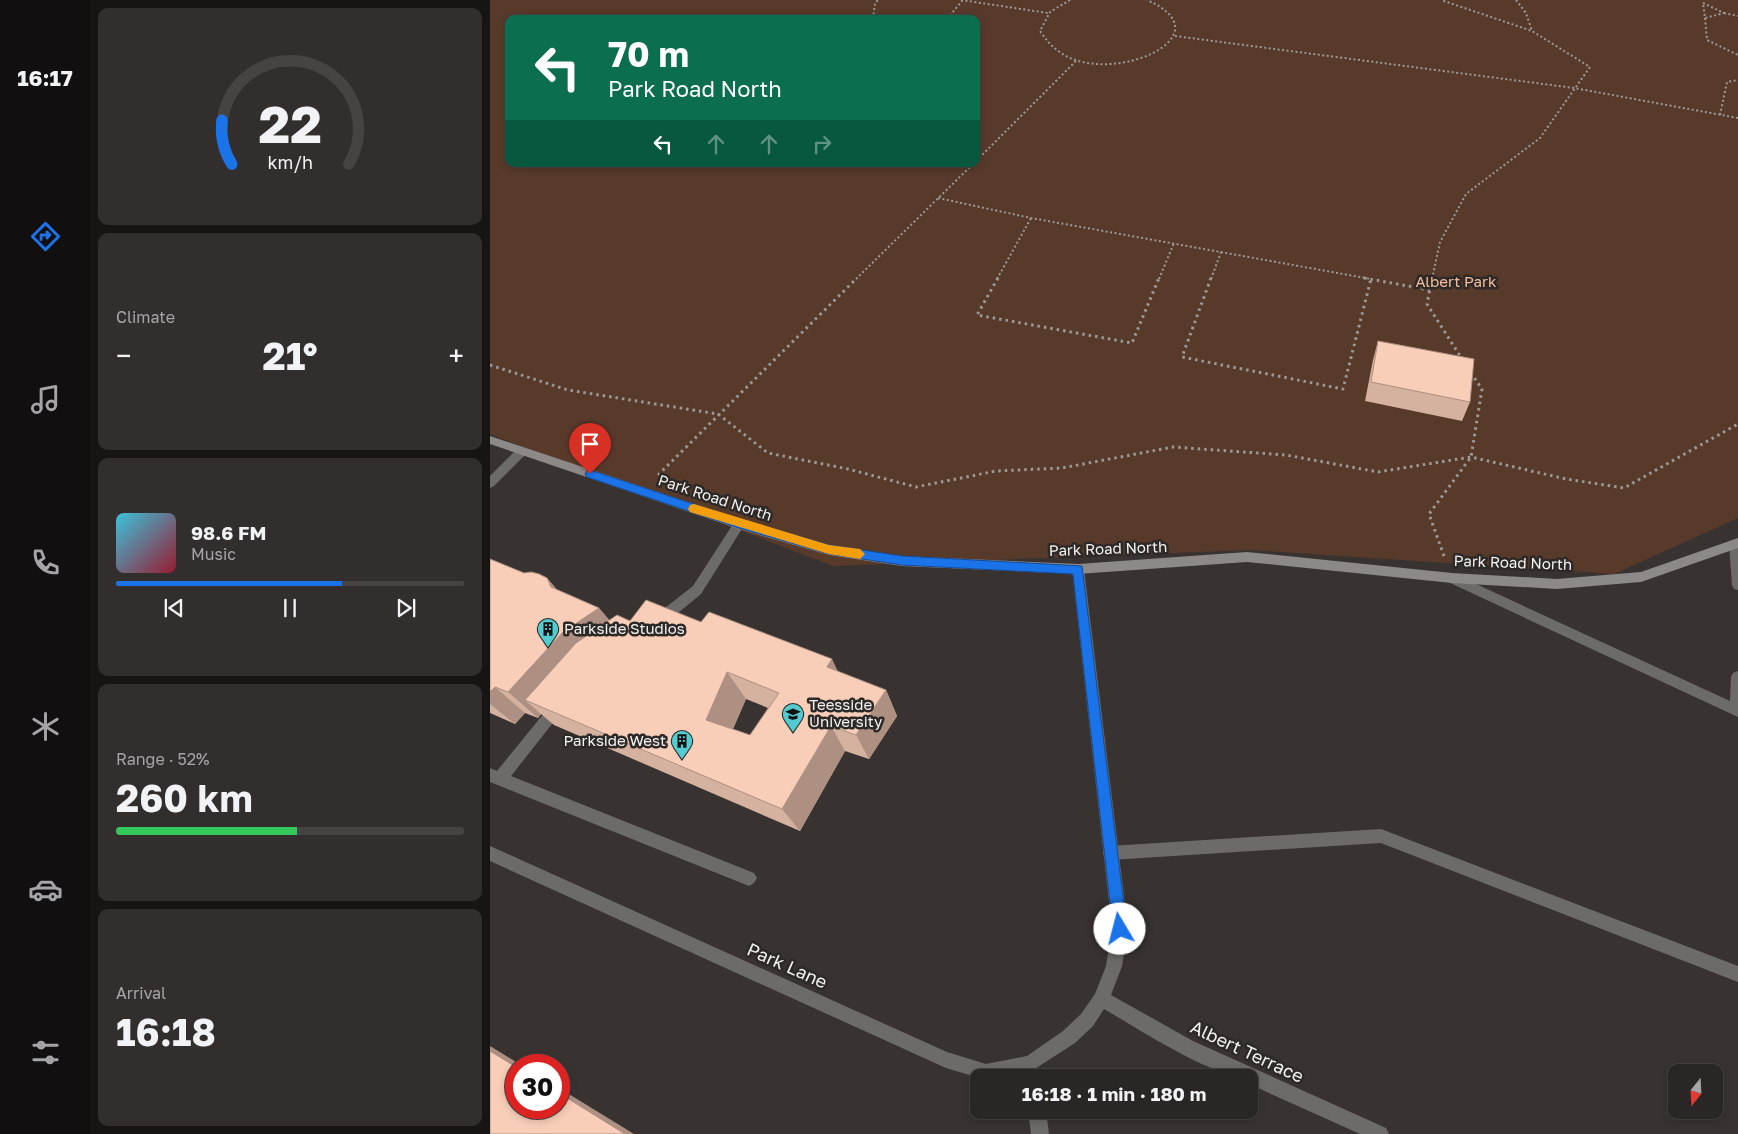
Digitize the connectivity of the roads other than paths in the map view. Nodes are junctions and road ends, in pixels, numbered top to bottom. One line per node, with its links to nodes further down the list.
1 (490, 440): 2 (street, Park Road North)
2 (522, 451): 3 (street); 4 (street, Park Road North)
3 (490, 483)
4 (739, 524): 6 (street, Park Road North); 9 (street)
5 (1737, 544): 7 (street, Park Road North); 8 (street)
6 (1078, 569): 7 (street, Park Road North); 15 (street, Park Lane)
7 (1452, 578): 12 (street)
8 (1738, 586)
9 (648, 628)
10 (1738, 677): 12 (street)
11 (568, 694): 13 (street)
12 (1737, 711)
13 (495, 776): 16 (street)
14 (490, 853): 19 (street, Park Lane)
15 (1110, 853): 17 (street); 18 (street, Park Lane)
16 (749, 878)
17 (1738, 974)
18 (1101, 999): 20 (street, Park Lane); 23 (street, Albert Terrace)
19 (976, 1069)
20 (1033, 1069)
21 (1038, 1119): 22 (street)
22 (1040, 1134)
23 (1380, 1134)

